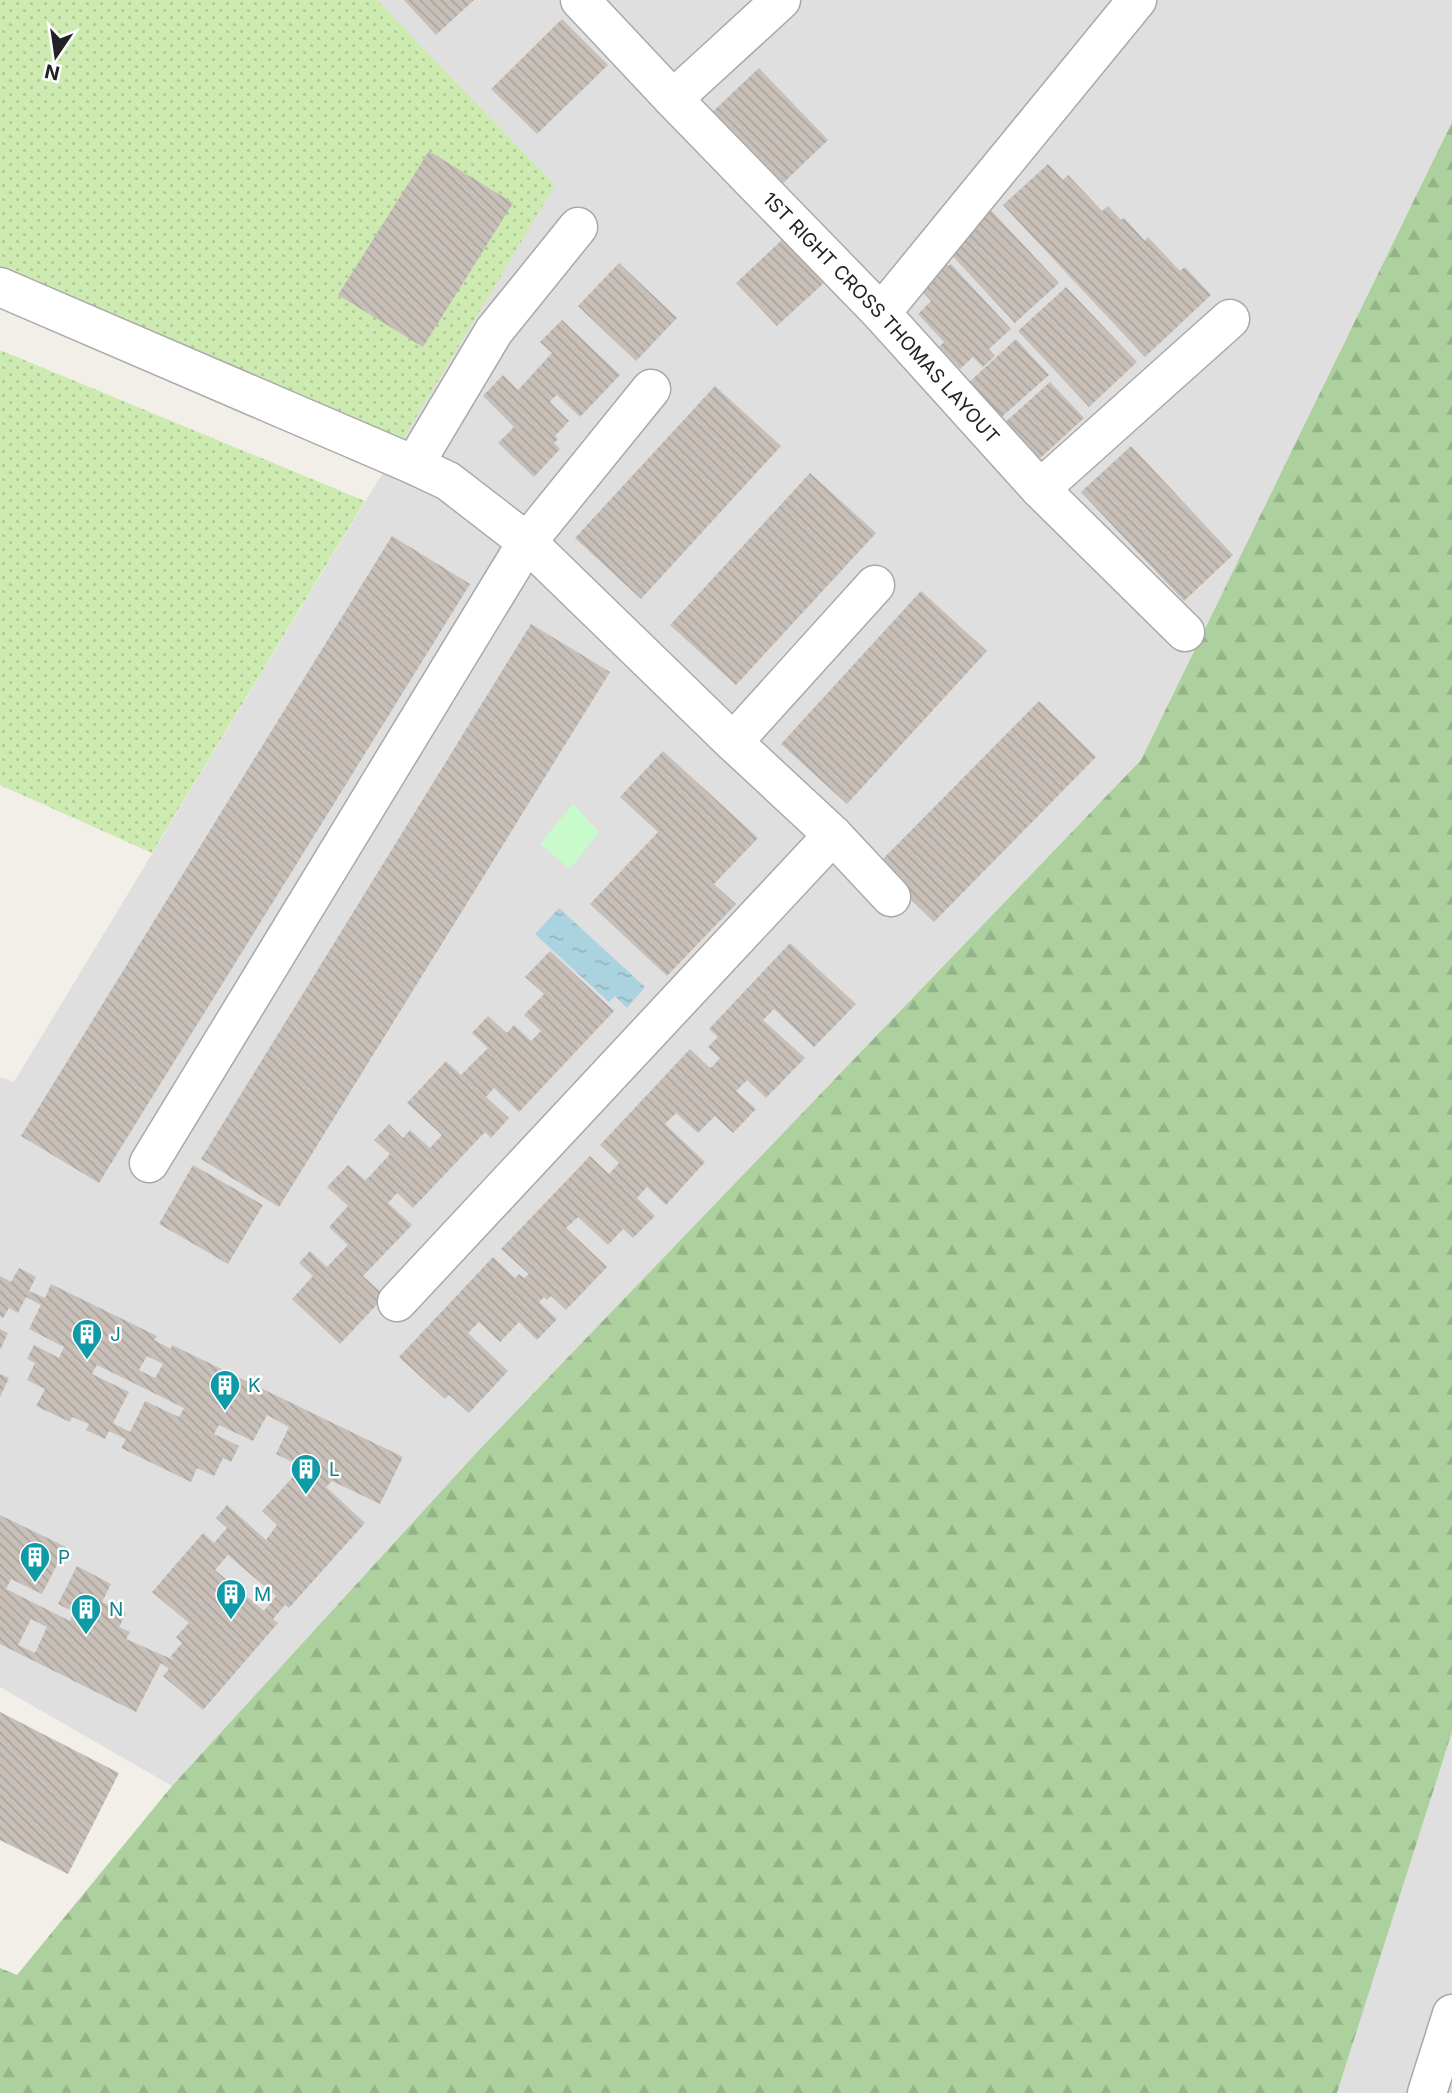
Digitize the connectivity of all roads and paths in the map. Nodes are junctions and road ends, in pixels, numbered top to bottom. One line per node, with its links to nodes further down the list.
1 (580, 0): 4 (street, 1ST RIGHT CROSS THOMAS LAYOUT)
2 (781, 0): 4 (street)
3 (1137, 0): 7 (street)
4 (673, 99): 7 (street, 1ST RIGHT CROSS THOMAS LAYOUT)
5 (578, 227): 10 (street)
6 (0, 287): 10 (street)
7 (881, 313): 11 (street, 1ST RIGHT CROSS THOMAS LAYOUT)
8 (1230, 319): 11 (street)
9 (651, 388): 12 (street)
10 (414, 465): 12 (street)
11 (1040, 489): 14 (street, 1ST RIGHT CROSS THOMAS LAYOUT)
12 (527, 542): 15 (street); 18 (street)
13 (875, 585): 15 (street)
14 (1185, 632)
15 (733, 742): 16 (street)
16 (833, 835): 17 (street); 19 (street)
17 (891, 897)
18 (149, 1163)
19 (397, 1303)
20 (1452, 2014): 21 (street)
21 (1427, 2093)

